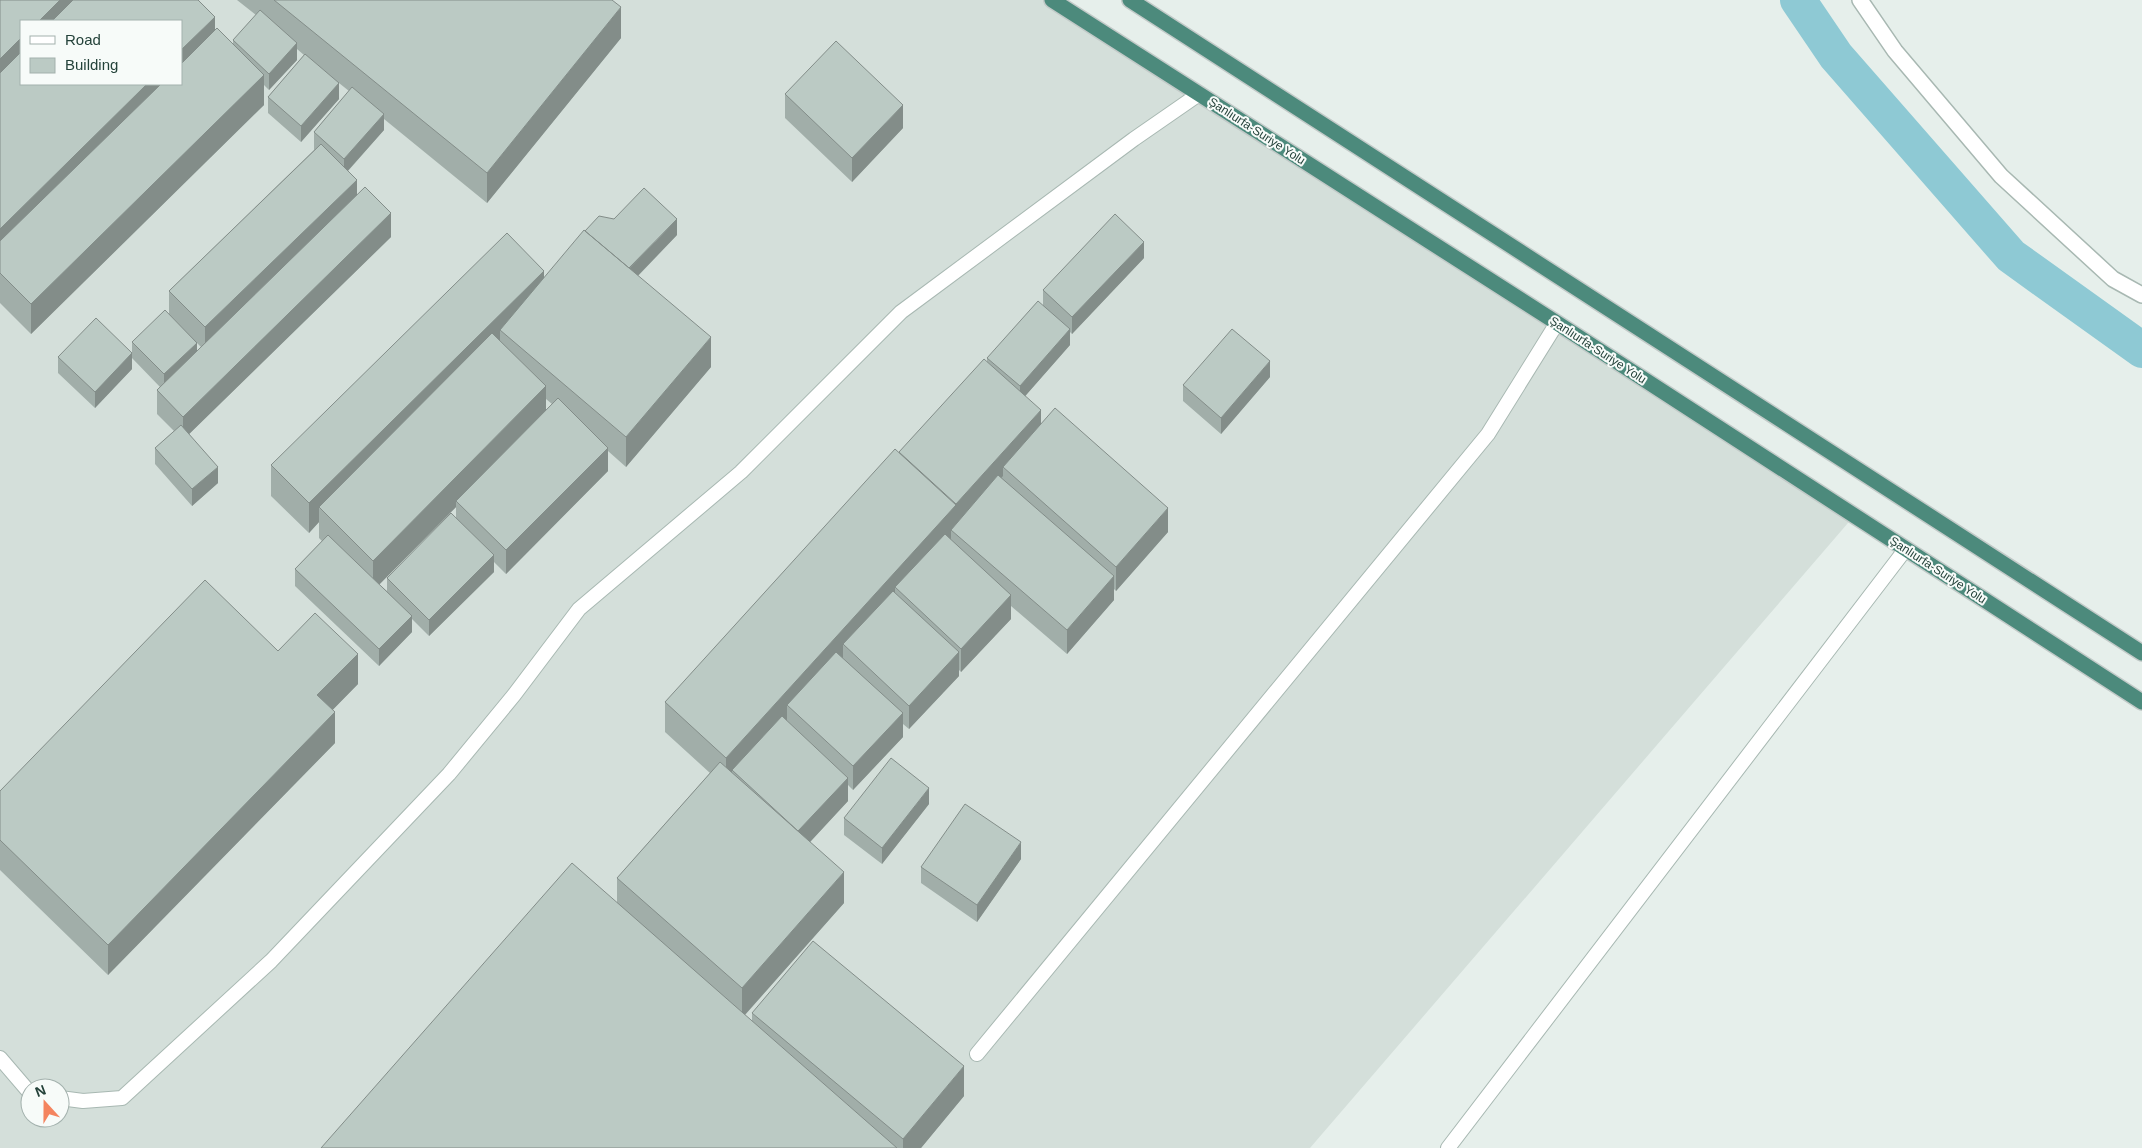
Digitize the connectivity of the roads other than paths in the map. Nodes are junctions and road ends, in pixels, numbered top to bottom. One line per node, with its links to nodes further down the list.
1 (1052, 0): 4 (highway, Şanlıurfa-Suriye Yolu)
2 (1130, 0): 8 (highway)
3 (1860, 0): 5 (street)
4 (1199, 94): 6 (highway, Şanlıurfa-Suriye Yolu); 13 (lane)
5 (2142, 295)
6 (1557, 323): 7 (highway, Şanlıurfa-Suriye Yolu); 10 (lane)
7 (1905, 550): 9 (highway, Şanlıurfa-Suriye Yolu); 14 (lane)
8 (2142, 653)
9 (2142, 702)
10 (977, 1054)
11 (0, 1058): 12 (lane)
12 (20, 1081)
13 (70, 1099)
14 (1448, 1148)

